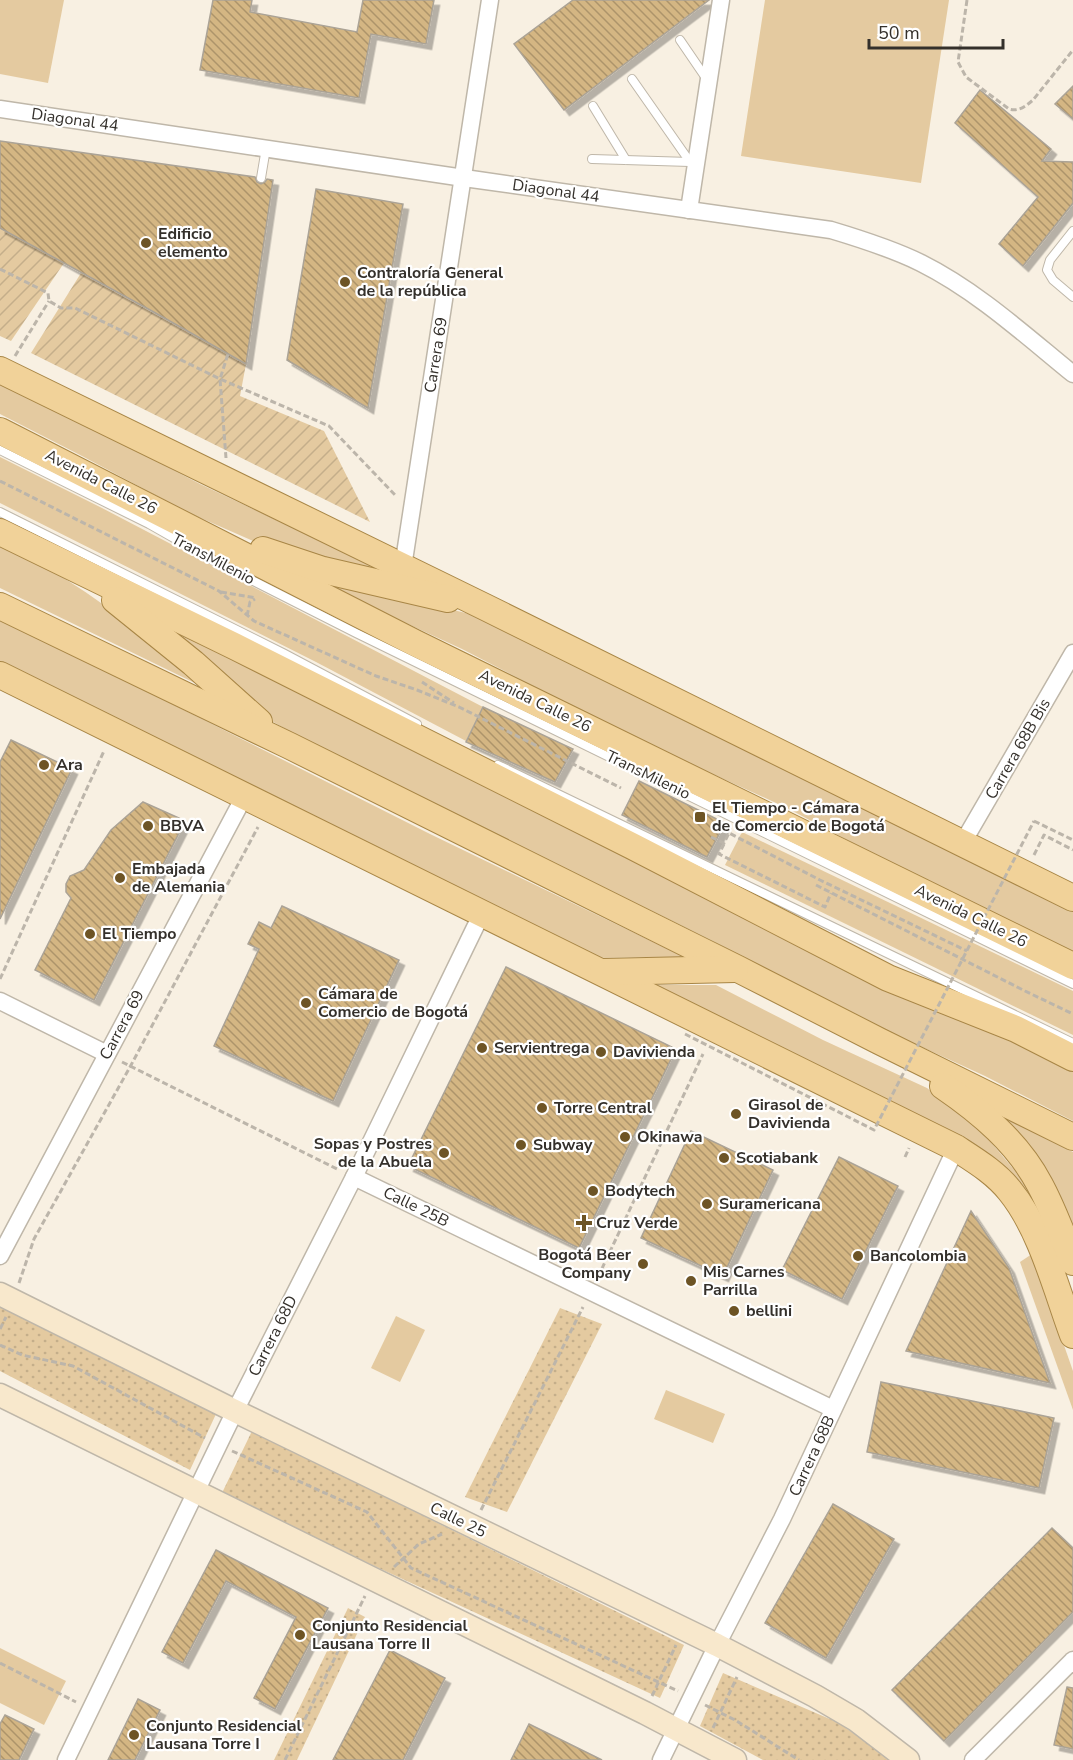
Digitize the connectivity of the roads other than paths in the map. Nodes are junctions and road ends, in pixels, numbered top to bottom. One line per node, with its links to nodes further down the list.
1 (490, 0): 13 (street, Carrera 69)
2 (721, 0): 5 (street)
3 (680, 40): 5 (lane)
4 (632, 79): 11 (lane)
5 (708, 82): 11 (street)
6 (593, 106): 10 (lane)
7 (0, 110): 8 (street, Diagonal 44)
8 (266, 148): 12 (lane); 13 (street, Diagonal 44)
9 (592, 159): 10 (lane)
10 (626, 160): 11 (lane)
11 (693, 166): 14 (street)
12 (261, 178)
13 (464, 178): 14 (street, Diagonal 44); 25 (street, Carrera 69)
14 (689, 210): 18 (street, Diagonal 44)
15 (1073, 231): 16 (lane)
16 (1073, 297)
17 (2, 372): 25 (main road)
18 (1073, 374)
19 (0, 431): 22 (main road, Avenida Calle 26)
20 (0, 450): 40 (lane, TransMilenio)
21 (0, 512): 30 (lane)
22 (167, 515): 27 (main road); 37 (main road, Avenida Calle 26)
23 (0, 532): 24 (main road)
24 (47, 555): 31 (main road); 45 (main road)
25 (403, 567): 27 (main road)
26 (0, 606): 31 (main road)
27 (485, 607): 34 (main road)
28 (1073, 653): 34 (street, Carrera 68B Bis)
29 (0, 675): 33 (main road)
30 (423, 727)
31 (290, 746): 38 (main road)
32 (485, 758): 43 (lane)
33 (245, 795): 36 (main road); 44 (street, Carrera 69)
34 (962, 844): 35 (main road)
35 (1070, 895)
36 (482, 913): 39 (main road); 48 (street, Carrera 68D)
37 (1073, 966)
38 (738, 969): 39 (main road); 42 (main road)
39 (601, 972): 47 (main road)
40 (1073, 984)
41 (0, 1001): 44 (street)
42 (879, 1041): 46 (main road); 50 (main road)
43 (1073, 1043)
44 (107, 1054): 49 (street, Carrera 69)
45 (1073, 1058)
46 (1073, 1137)
47 (956, 1148): 52 (main road); 54 (street, Carrera 68B)
48 (354, 1177): 54 (street, Calle 25B); 55 (street, Carrera 68D)
49 (0, 1256)
50 (1073, 1262)
51 (7, 1298): 55 (street, Calle 25)
52 (1073, 1335)
53 (0, 1395): 56 (street)
54 (833, 1409): 57 (street, Carrera 68B)
55 (235, 1412): 56 (street, Carrera 68D); 57 (street, Calle 25)
56 (196, 1492): 59 (street); 60 (street, Carrera 68D)
57 (717, 1645): 59 (street, Carrera 68B); 63 (street, Calle 25)
58 (1073, 1660): 64 (street)
59 (676, 1728): 61 (street, Carrera 68B); 62 (street)
60 (66, 1760)
61 (661, 1760)
62 (735, 1760)
63 (908, 1760)
64 (973, 1760)

